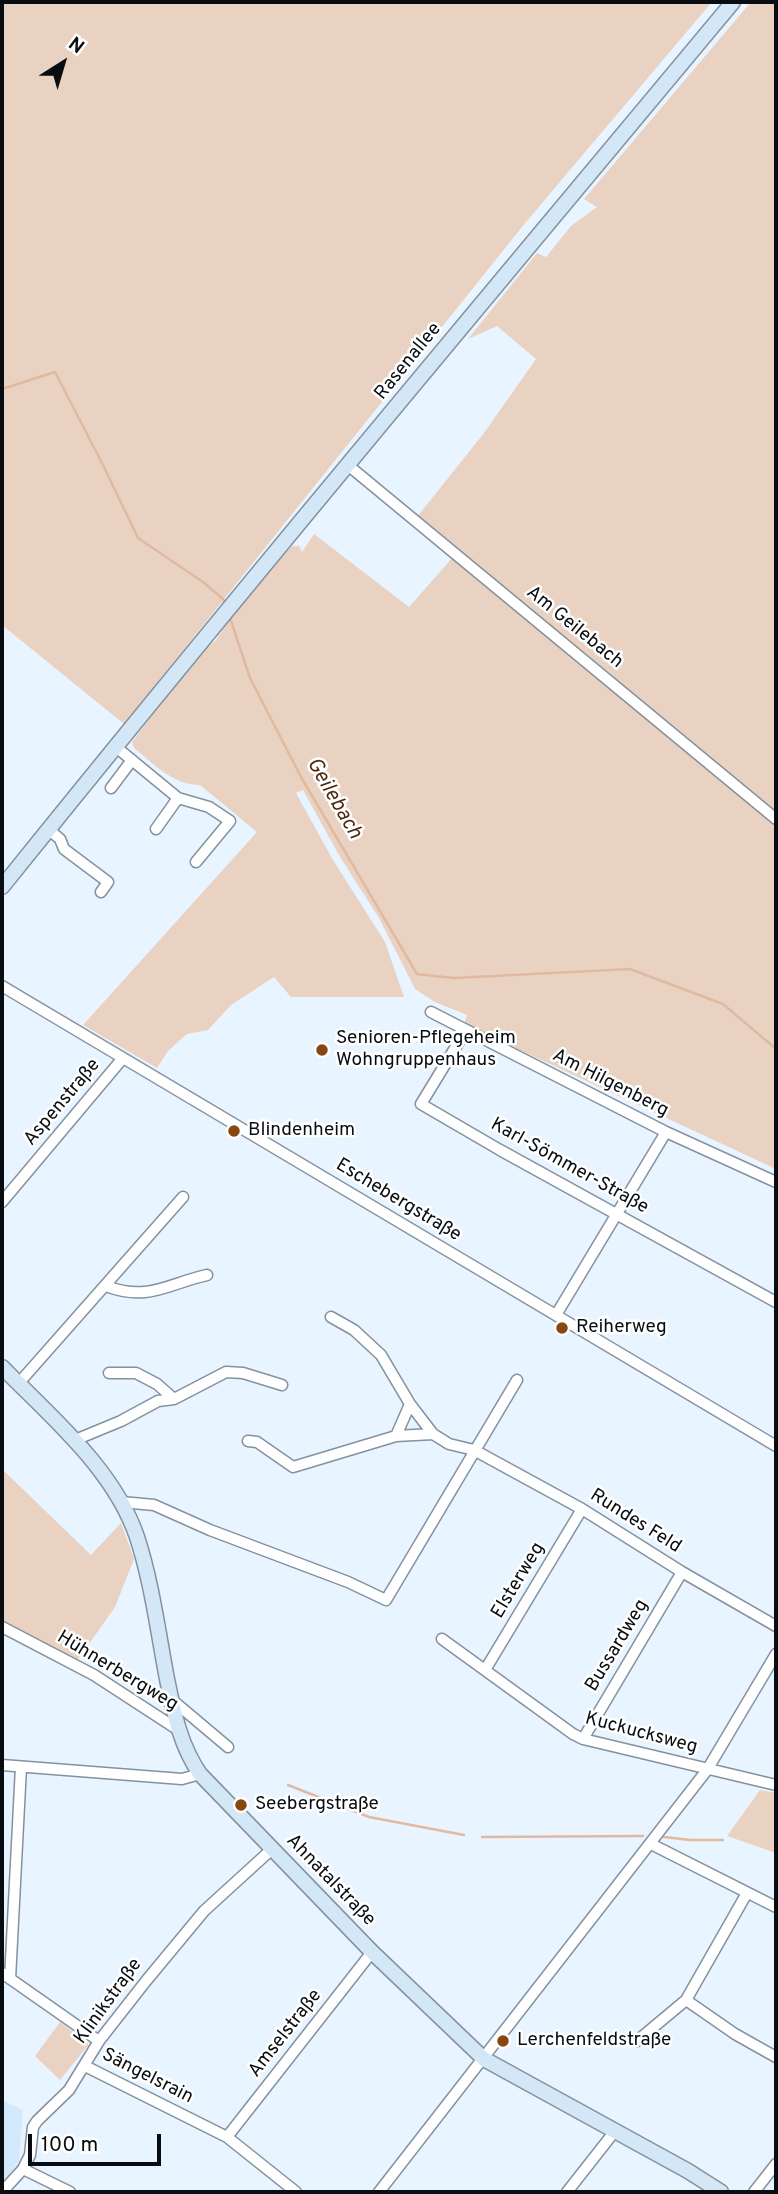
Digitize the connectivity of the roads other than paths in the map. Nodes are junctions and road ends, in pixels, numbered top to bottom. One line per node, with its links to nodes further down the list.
1 (733, 2): 2 (street, Rasenallee)
2 (349, 466): 3 (street, Rasenallee); 7 (street, Am Geilebach)
3 (116, 747): 4 (street); 8 (street, Rasenallee)
4 (132, 761): 5 (street); 6 (street)
5 (111, 788)
6 (178, 798): 9 (street); 10 (street)
7 (776, 819)
8 (48, 829): 11 (street, Rasenallee); 12 (street)
9 (156, 829)
10 (196, 862)
11 (2, 887)
12 (101, 892)
13 (2, 986): 16 (street, Eschebergstraße)
14 (431, 1012): 15 (street, Am Hilgenberg)
15 (466, 1030): 17 (street, Am Hilgenberg); 21 (street, Karl-Sömmer-Straße)
16 (123, 1058): 20 (street, Aspenstraße); 25 (street, Eschebergstraße)
17 (666, 1132): 18 (street, Am Hilgenberg); 21 (street)
18 (776, 1182)
19 (183, 1197): 23 (street)
20 (2, 1202)
21 (618, 1214): 24 (street, Karl-Sömmer-Straße); 25 (street)
22 (206, 1275): 23 (street)
23 (106, 1286): 30 (street)
24 (776, 1302)
25 (556, 1315): 38 (street, Eschebergstraße)
26 (331, 1317): 33 (street)
27 (2, 1367): 30 (street, Ahnatalstraße)
28 (108, 1373): 32 (street)
29 (517, 1380): 39 (street)
30 (18, 1384): 36 (street, Ahnatalstraße)
31 (282, 1385): 32 (street)
32 (174, 1399): 36 (street)
33 (410, 1405): 34 (street); 35 (street)
34 (433, 1434): 35 (street); 39 (street, Rundes Feld)
35 (396, 1436): 37 (street)
36 (75, 1440): 40 (street, Ahnatalstraße)
37 (248, 1441)
38 (776, 1446)
39 (474, 1450): 40 (street); 41 (street, Rundes Feld)
40 (122, 1502): 48 (street, Ahnatalstraße)
41 (582, 1509): 42 (street, Rundes Feld); 47 (street, Elsterweg)
42 (682, 1572): 43 (street, Rundes Feld); 50 (street, Bussardweg)
43 (776, 1626)
44 (2, 1627): 49 (street, Hühnerbergweg)
45 (442, 1639): 47 (street, Kuckucksweg)
46 (776, 1654): 54 (street)
47 (485, 1670): 50 (street, Kuckucksweg)
48 (171, 1699): 49 (street, Ahnatalstraße); 51 (street)
49 (177, 1729): 55 (street, Ahnatalstraße)
50 (583, 1739): 54 (street, Kuckucksweg)
51 (228, 1747)
52 (2, 1765): 53 (street)
53 (21, 1767): 55 (street); 62 (street)
54 (707, 1770): 56 (street, Kuckucksweg); 57 (street)
55 (200, 1774): 58 (street, Ahnatalstraße)
56 (776, 1785)
57 (651, 1844): 59 (street); 67 (street)
58 (272, 1849): 61 (street, Ahnatalstraße); 64 (street, Klinikstraße)
59 (747, 1893): 60 (street); 63 (street)
60 (776, 1907)
61 (372, 1952): 67 (street, Ahnatalstraße); 70 (street, Amselstraße)
62 (6, 1976): 64 (street, Sängelsrain)
63 (687, 2000): 65 (street); 66 (street)
64 (99, 2041): 68 (street, Klinikstraße)
65 (636, 2041)
66 (776, 2057)
67 (484, 2059): 69 (street, Ahnatalstraße); 76 (street)
68 (85, 2066): 70 (street, Sängelsrain); 72 (street, Klinikstraße)
69 (615, 2131): 77 (street); 78 (street, Ahnatalstraße)
70 (227, 2137): 75 (street, Sängelsrain)
71 (776, 2164): 79 (street)
72 (23, 2169): 73 (street, Klinikstraße); 74 (street)
73 (2, 2192)
74 (70, 2192)
75 (296, 2192)
76 (379, 2192)
77 (567, 2192)
78 (721, 2192)
79 (754, 2192)

